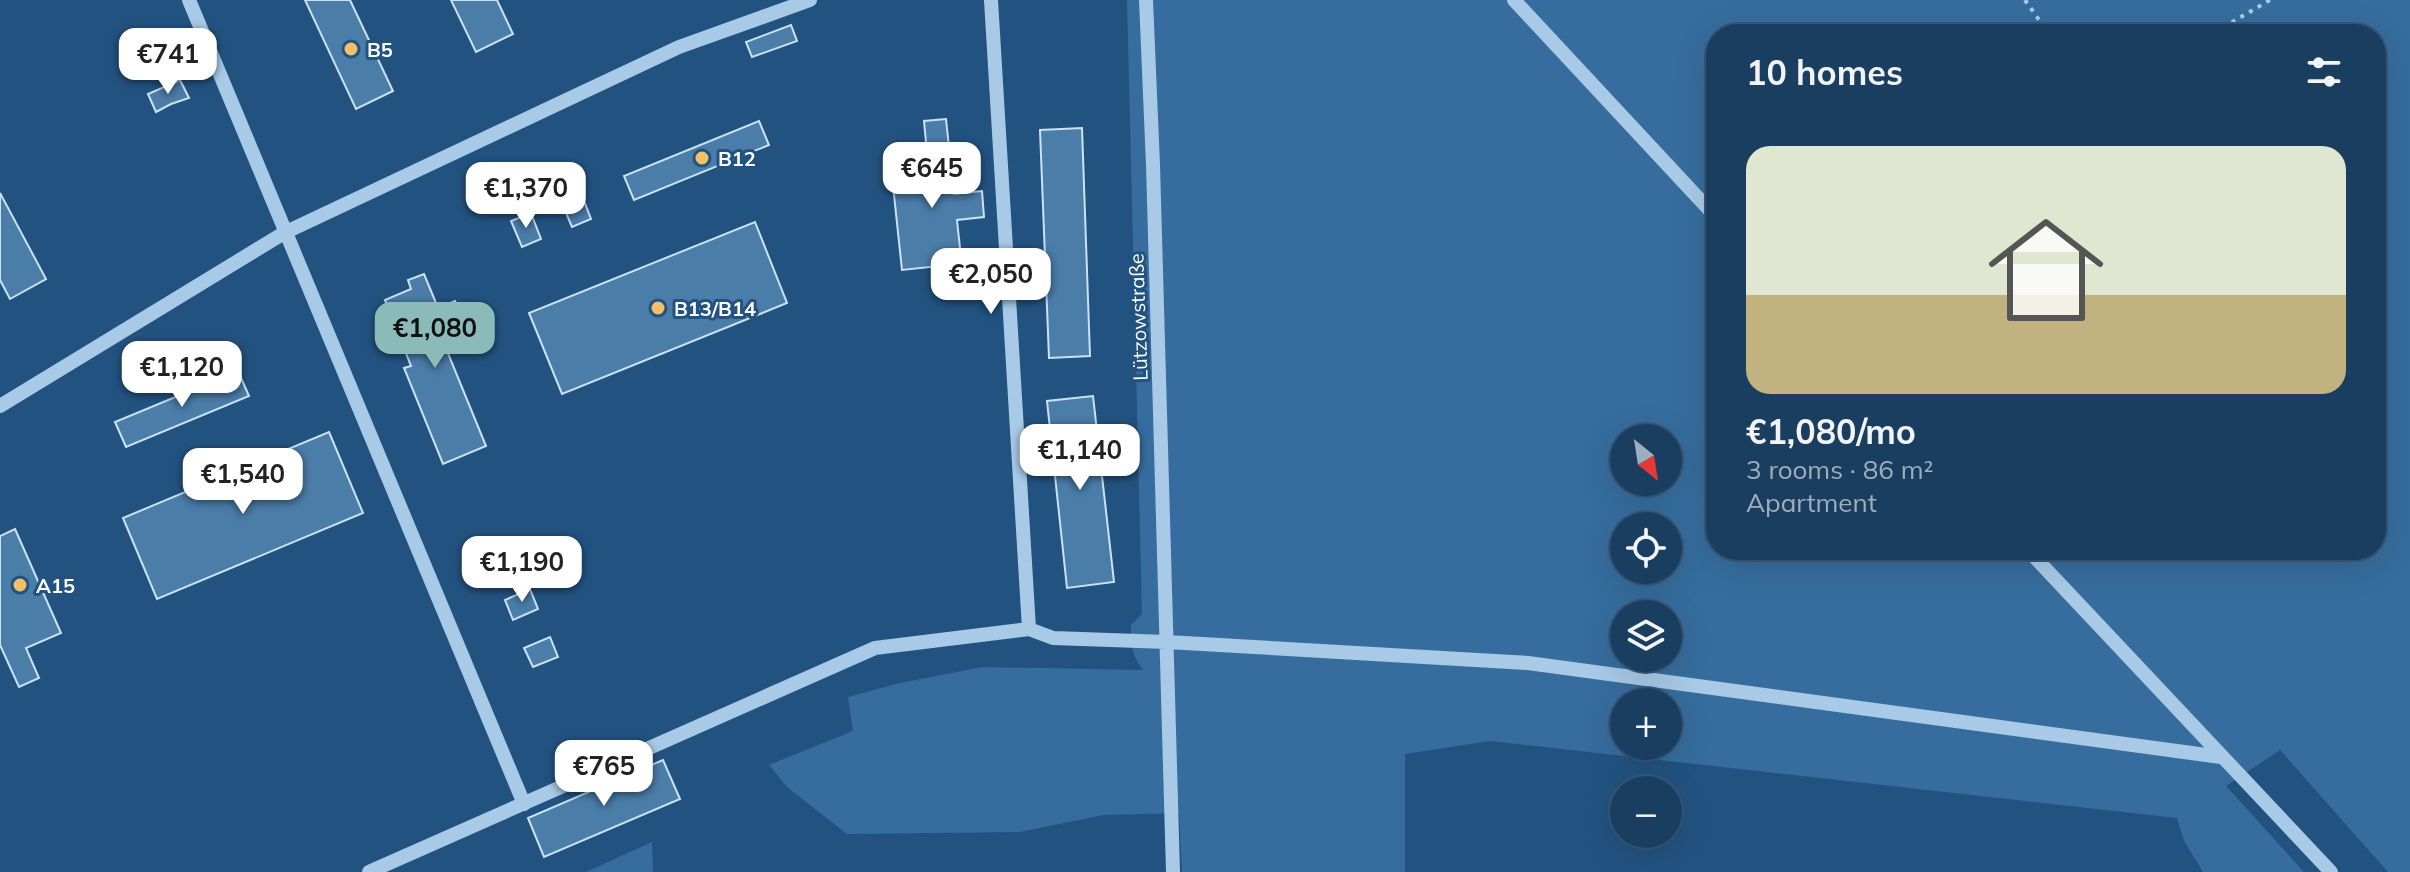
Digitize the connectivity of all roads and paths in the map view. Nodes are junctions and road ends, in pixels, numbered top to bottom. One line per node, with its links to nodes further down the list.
1 (189, 0): 11 (street)
2 (810, 0): 11 (street)
3 (991, 0): 14 (street)
4 (1146, 0): 15 (street, Lützowstraße)
5 (1514, 0): 10 (street)
6 (2025, 0): 8 (path)
7 (2270, 0): 9 (path)
8 (2042, 24)
9 (2229, 24)
10 (1706, 206)
11 (284, 233): 12 (street); 17 (street)
12 (0, 406)
13 (2037, 560): 16 (street)
14 (1029, 629): 15 (street); 17 (street)
15 (1167, 642): 16 (street); 19 (street, Lützowstraße)
16 (2221, 757): 20 (street)
17 (524, 804): 18 (street)
18 (369, 872)
19 (1173, 872)
20 (2331, 872)

